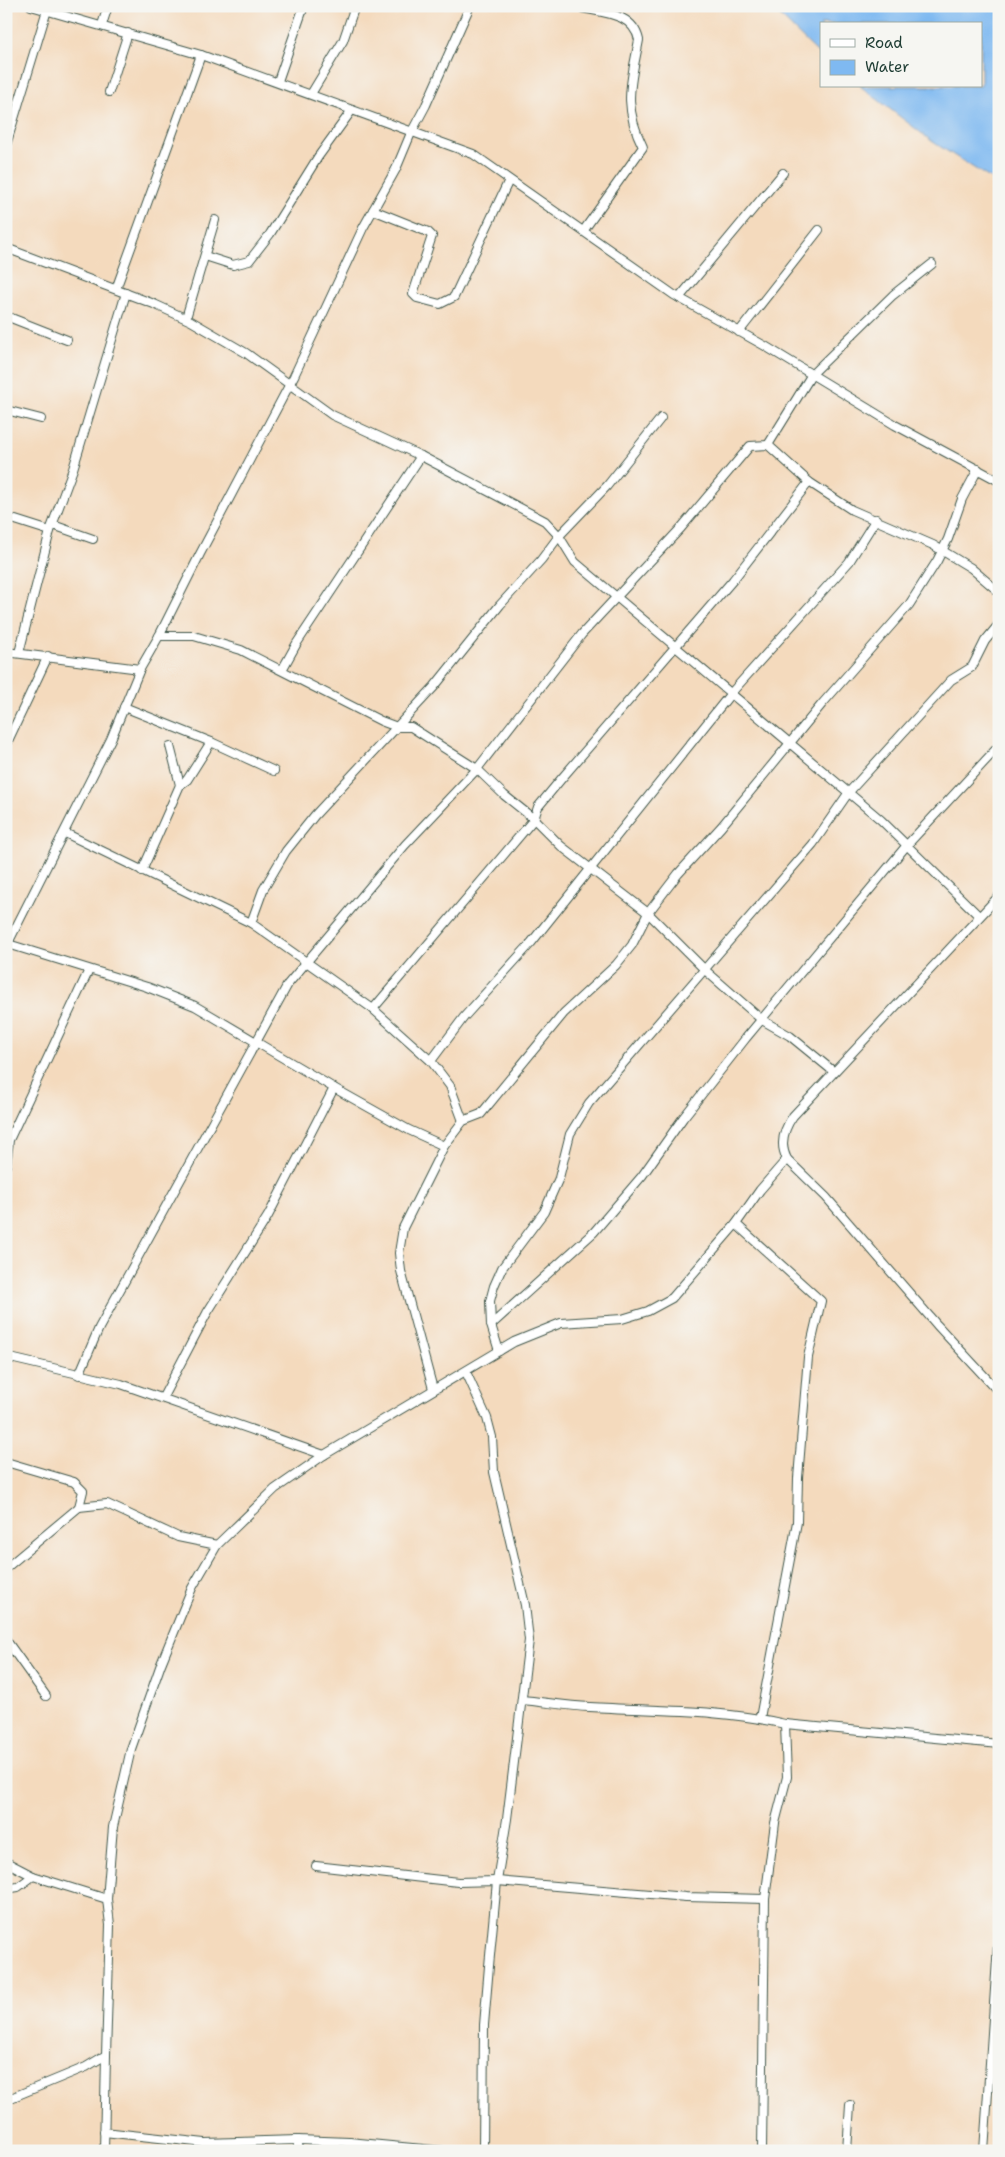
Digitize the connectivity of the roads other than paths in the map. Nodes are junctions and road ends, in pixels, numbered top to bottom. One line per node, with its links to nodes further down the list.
1 (31, 6): 7 (street)
2 (108, 6): 8 (street)
3 (304, 6): 11 (street)
4 (355, 6): 13 (street)
5 (470, 6): 15 (street)
6 (582, 8): 21 (street)
7 (47, 10): 8 (street); 16 (street)
8 (102, 25): 9 (street)
9 (128, 33): 10 (street); 12 (street)
10 (201, 55): 11 (street); 26 (street)
11 (278, 81): 13 (street)
12 (109, 92)
13 (311, 94): 14 (street)
14 (352, 110): 15 (street); 24 (street)
15 (411, 133): 18 (street); 19 (street)
16 (6, 145)
17 (783, 173): 28 (street)
18 (509, 180): 19 (street); 21 (street)
19 (374, 210): 34 (street)
20 (215, 220): 24 (street)
21 (584, 230): 28 (street)
22 (819, 230): 31 (street)
23 (6, 248): 26 (street)
24 (205, 256): 30 (street)
25 (932, 264): 33 (street)
26 (116, 289): 27 (street)
27 (126, 293): 30 (street); 45 (street)
28 (679, 298): 31 (street)
29 (6, 316): 32 (street)
30 (186, 318): 34 (street)
31 (739, 332): 33 (street)
32 (67, 340)
33 (812, 374): 38 (street); 40 (street)
34 (290, 384): 39 (street); 52 (street)
35 (6, 410): 37 (street)
36 (661, 418): 46 (street)
37 (41, 419)
38 (768, 445): 42 (street); 50 (street)
39 (421, 456): 46 (street); 58 (street)
40 (978, 469): 41 (street); 48 (street)
41 (999, 481)
42 (809, 482): 44 (street); 53 (street)
43 (6, 516): 45 (street)
44 (876, 519): 48 (street); 59 (street)
45 (52, 528): 47 (street); 55 (street)
46 (559, 536): 50 (street); 61 (street)
47 (93, 538)
48 (943, 550): 49 (street); 63 (street)
49 (999, 592)
50 (615, 596): 53 (street); 67 (street)
51 (999, 624): 70 (street)
52 (159, 636): 57 (street); 58 (street)
53 (674, 646): 59 (street); 71 (street)
54 (6, 652): 55 (street)
55 (19, 653): 56 (street)
56 (48, 656): 57 (street); 64 (street)
57 (140, 668): 60 (street)
58 (282, 670): 61 (street)
59 (732, 692): 63 (street); 74 (street)
60 (124, 707): 62 (street); 72 (street)
61 (397, 727): 67 (street); 79 (street)
62 (211, 742): 68 (street); 69 (street)
63 (791, 744): 70 (street); 77 (street)
64 (6, 745)
65 (170, 746): 69 (street)
66 (999, 746): 73 (street)
67 (477, 769): 71 (street); 81 (street)
68 (274, 771)
69 (180, 784): 75 (street)
70 (849, 792): 73 (street); 83 (street)
71 (534, 819): 74 (street); 84 (street)
72 (65, 833): 75 (street); 80 (street)
73 (907, 846): 78 (street); 85 (street)
74 (589, 869): 77 (street); 87 (street)
75 (142, 871): 79 (street)
76 (999, 896): 78 (street)
77 (648, 913): 83 (street); 90 (street)
78 (979, 916): 88 (street)
79 (251, 923): 81 (street)
80 (7, 945): 82 (street)
81 (306, 960): 84 (street); 86 (street)
82 (89, 970): 86 (street); 93 (street)
83 (705, 970): 85 (street); 95 (street)
84 (373, 1009): 87 (street)
85 (762, 1020): 88 (street); 95 (street)
86 (254, 1041): 89 (street); 99 (street)
87 (430, 1061): 90 (street)
88 (833, 1072): 92 (street)
89 (334, 1088): 91 (street); 102 (street)
90 (463, 1121): 91 (street)
91 (444, 1146): 100 (street)
92 (787, 1159): 94 (street); 101 (street)
93 (6, 1166)
94 (736, 1224): 96 (street); 111 (street)
95 (491, 1325): 96 (street)
96 (499, 1351): 98 (street)
97 (6, 1357): 99 (street)
98 (466, 1372): 100 (street); 110 (street)
99 (79, 1375): 102 (street)
100 (433, 1389): 103 (street)
101 (999, 1392)
102 (163, 1397): 103 (street)
103 (324, 1454): 106 (street)
104 (6, 1462): 105 (street)
105 (79, 1507): 106 (street); 107 (street)
106 (217, 1545): 119 (street)
107 (6, 1568)
108 (6, 1640): 109 (street)
109 (46, 1696)
110 (522, 1700): 111 (street); 117 (street)
111 (760, 1718): 112 (street)
112 (785, 1724): 113 (street); 120 (street)
113 (999, 1744)
114 (6, 1862): 116 (street)
115 (316, 1866): 117 (street)
116 (33, 1876): 118 (street); 119 (street)
117 (497, 1881): 120 (street); 133 (street)
118 (6, 1889)
119 (107, 1899): 122 (street)
120 (765, 1899): 134 (street)
121 (999, 1930): 136 (street)
122 (106, 2055): 123 (street); 125 (street)
123 (6, 2100)
124 (850, 2105): 135 (street)
125 (104, 2132): 128 (street); 129 (street)
126 (298, 2140): 127 (street); 128 (street); 130 (street)
127 (349, 2142): 131 (street); 132 (street)
128 (205, 2147)
129 (104, 2151)
130 (298, 2151)
131 (348, 2151)
132 (444, 2151)
133 (483, 2151)
134 (762, 2151)
135 (847, 2151)
136 (984, 2151)

